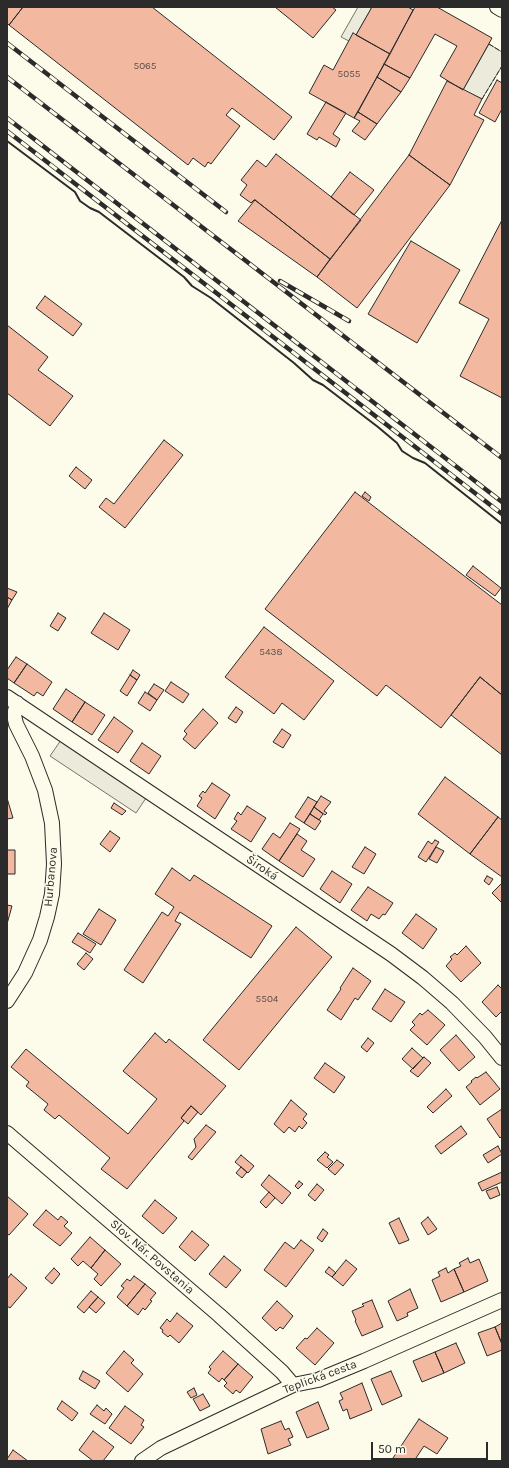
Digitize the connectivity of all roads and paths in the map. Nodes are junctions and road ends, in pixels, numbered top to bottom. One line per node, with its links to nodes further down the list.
1 (497, 7): 2 (street)
2 (502, 10)
3 (12, 700): 4 (street, Hurbanova); 5 (street, Široká)
4 (7, 1001)
5 (502, 1058)
6 (7, 1133): 8 (street, Slov. Nár. Povstania)
7 (502, 1300): 8 (street, Teplická cesta)
8 (293, 1385): 9 (street, Teplická cesta)
9 (142, 1461)

